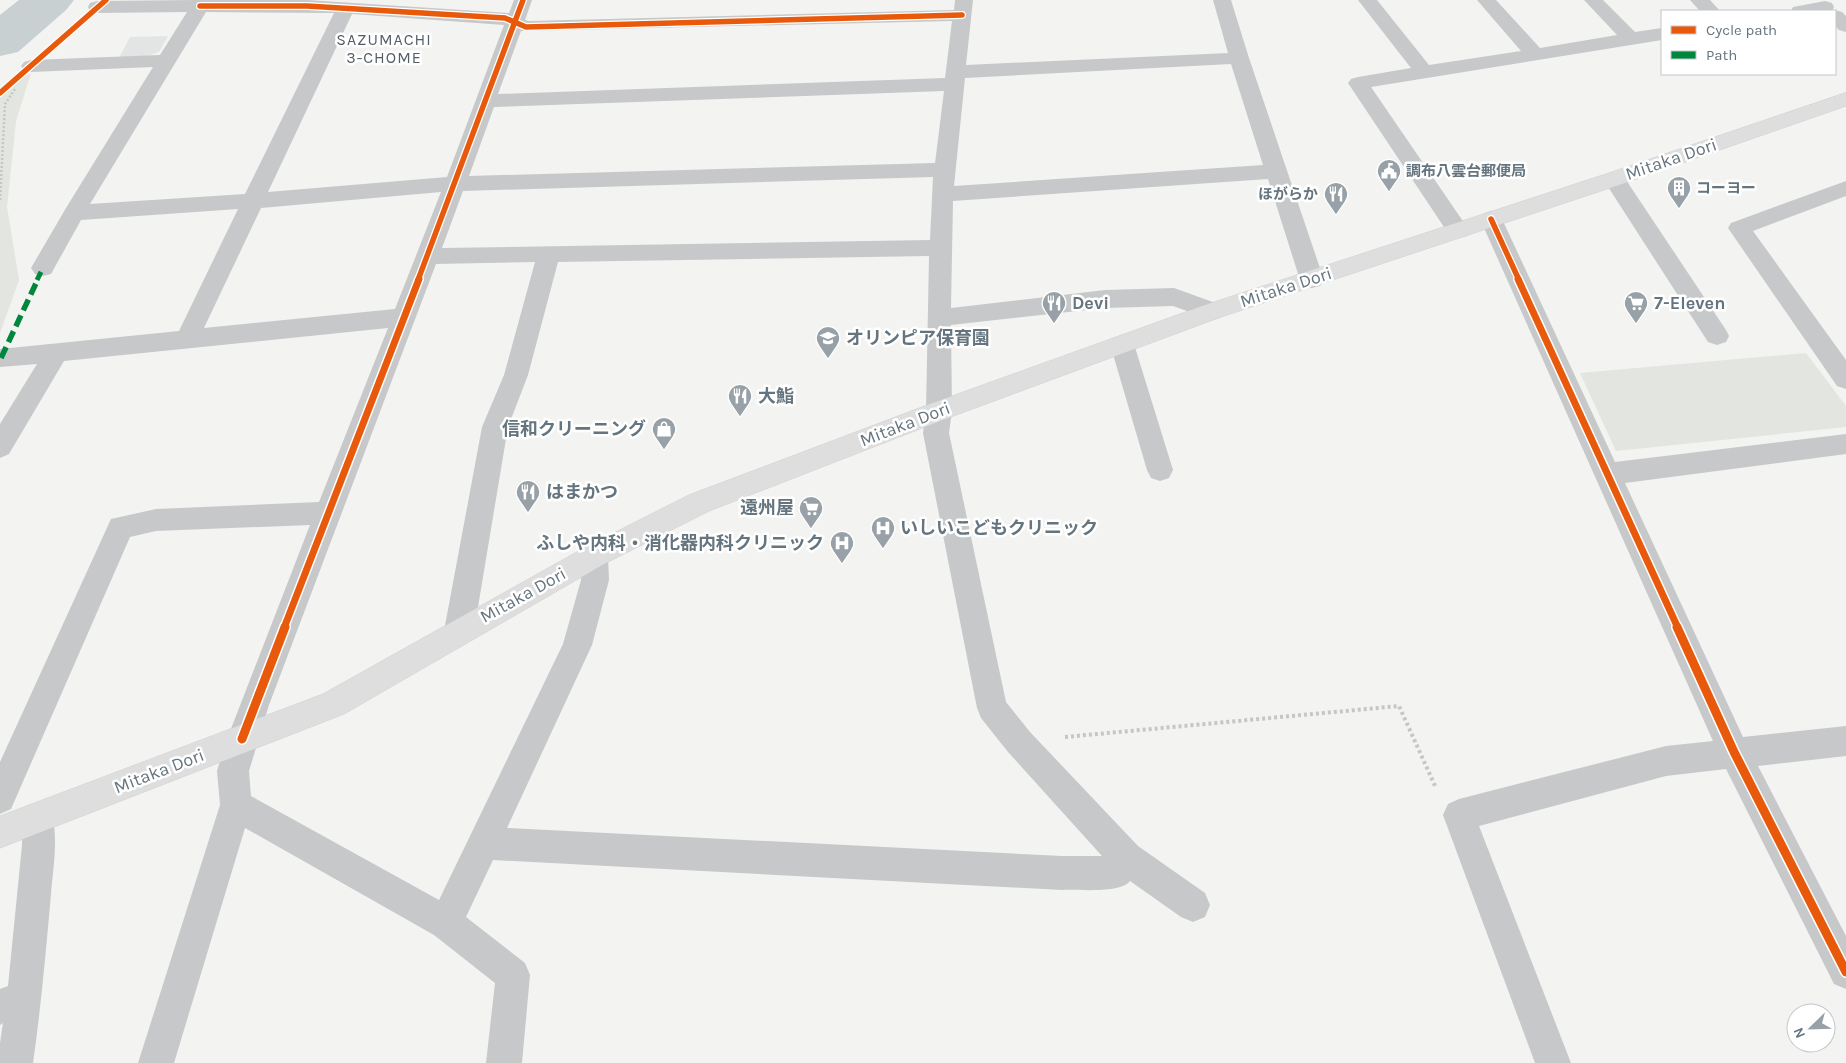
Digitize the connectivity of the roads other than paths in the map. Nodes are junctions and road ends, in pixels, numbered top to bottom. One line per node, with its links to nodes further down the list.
1 (523, 0): 15 (street)
2 (1222, 0): 20 (street)
3 (1367, 0): 23 (street)
4 (1486, 0): 19 (street)
5 (1592, 0): 18 (street)
6 (1699, 0): 12 (street)
7 (202, 3): 8 (street); 11 (street); 21 (street)
8 (97, 7)
9 (963, 7): 15 (street); 24 (street)
10 (1827, 8): 13 (street)
11 (346, 9): 15 (street); 33 (street)
12 (1710, 10)
13 (1809, 10)
14 (1836, 17): 16 (street)
15 (514, 23): 26 (street)
16 (1846, 26)
17 (1661, 34): 18 (street)
18 (1631, 39): 19 (street)
19 (1536, 55): 23 (street)
20 (1239, 58): 24 (street); 28 (street)
21 (166, 61): 22 (street); 34 (street)
22 (31, 66)
23 (1424, 72): 36 (street)
24 (956, 78): 26 (street); 27 (street)
25 (1846, 99): 29 (main road, Mitaka Dori)
26 (486, 101): 30 (street)
27 (944, 170): 30 (street); 32 (street)
28 (1276, 171): 32 (street); 41 (street)
29 (1614, 179): 35 (main road, Mitaka Dori); 45 (street)
30 (455, 184): 33 (street); 39 (street)
31 (1846, 188): 50 (street)
32 (942, 194): 37 (street)
33 (253, 201): 34 (street); 46 (street)
34 (74, 213): 40 (street)
35 (1491, 219): 36 (main road, Mitaka Dori); 55 (street)
36 (1458, 230): 41 (main road, Mitaka Dori)
37 (940, 248): 38 (street); 44 (street)
38 (548, 255): 39 (street); 58 (street)
39 (427, 256): 43 (street)
40 (42, 268)
41 (1312, 280): 42 (main road, Mitaka Dori)
42 (1213, 311): 44 (street); 47 (main road, Mitaka Dori)
43 (404, 317): 46 (street); 56 (street)
44 (938, 318): 51 (street)
45 (1717, 336)
46 (187, 339): 48 (street)
47 (1122, 344): 51 (main road, Mitaka Dori); 54 (street)
48 (56, 353): 49 (street); 53 (street)
49 (0, 358)
50 (1846, 378)
51 (939, 411): 57 (main road, Mitaka Dori); 67 (street)
52 (1846, 444): 55 (street)
53 (0, 447)
54 (1160, 470)
55 (1607, 474): 61 (street)
56 (329, 513): 59 (street); 62 (street)
57 (594, 556): 58 (main road, Mitaka Dori); 66 (street)
58 (459, 631): 59 (main road, Mitaka Dori)
59 (242, 739): 63 (street); 64 (main road, Mitaka Dori)
60 (1846, 740): 61 (street)
61 (1734, 752): 70 (street); 75 (street)
62 (0, 798)
63 (236, 805): 69 (street); 73 (street)
64 (38, 818): 65 (main road, Mitaka Dori); 71 (street)
65 (0, 832)
66 (484, 843): 67 (street); 69 (street)
67 (1126, 858): 68 (street)
68 (1193, 905)
69 (446, 923): 74 (street)
70 (1846, 972)
71 (12, 1002): 72 (street)
72 (15, 1063)
73 (156, 1063)
74 (504, 1063)
75 (1553, 1063)

